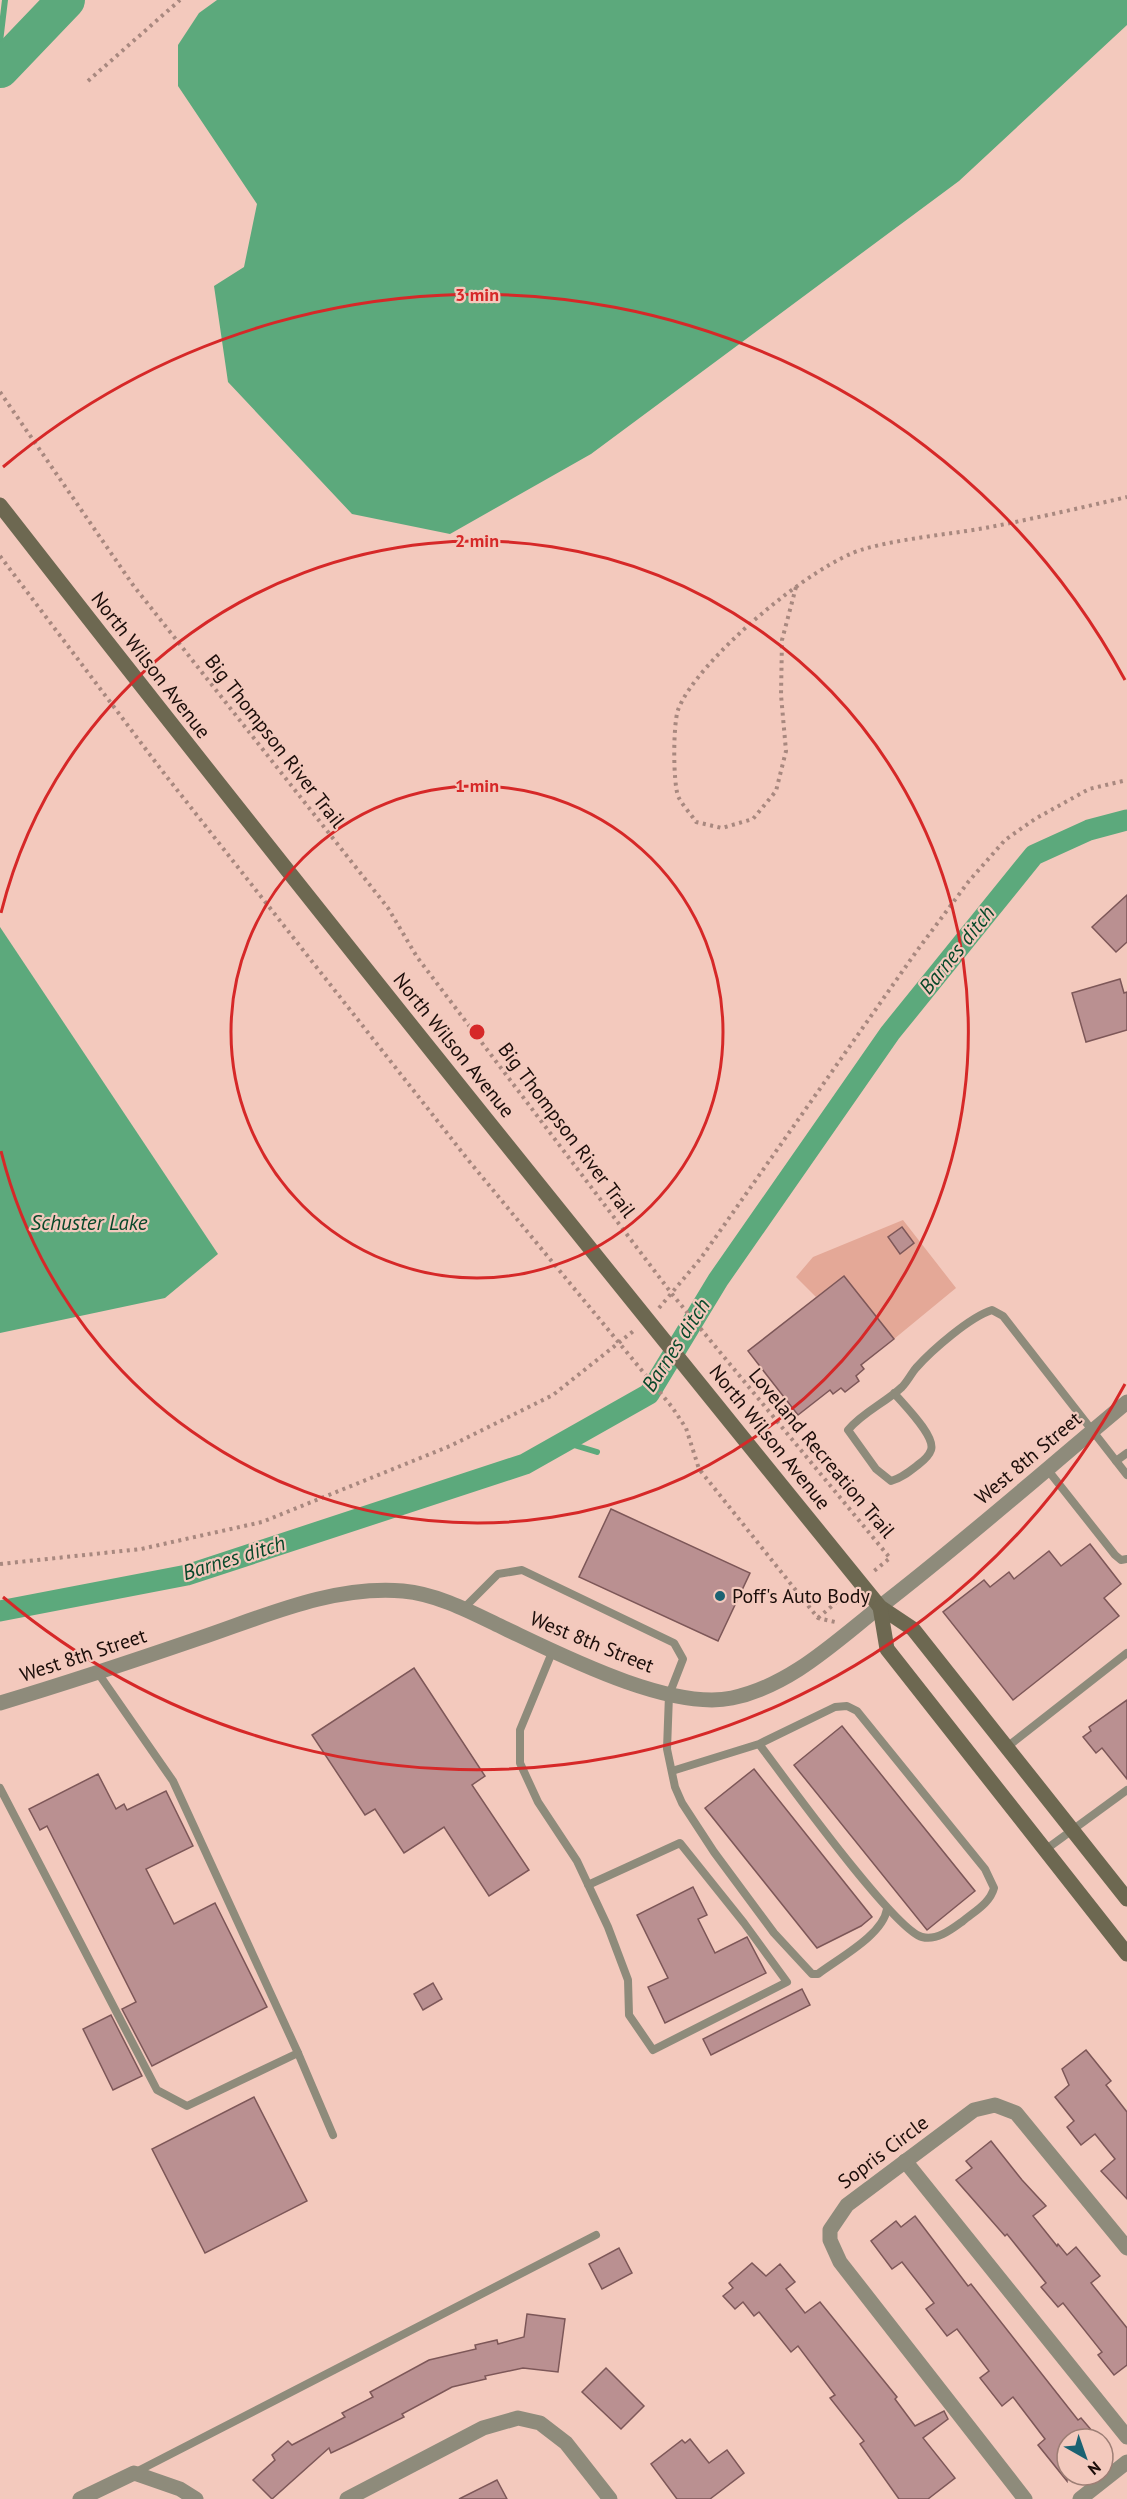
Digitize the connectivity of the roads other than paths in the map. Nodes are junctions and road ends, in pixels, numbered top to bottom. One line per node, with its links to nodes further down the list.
1 (0, 504): 10 (main road, North Wilson Avenue)
2 (894, 1393): 2 (lane); 4 (lane)
3 (1127, 1402): 4 (street, West 8th Street)
4 (1093, 1430): 6 (lane); 7 (street, West 8th Street)
5 (1127, 1453): 6 (lane)
6 (1116, 1461): 8 (lane)
7 (1047, 1469): 9 (lane); 10 (street, West 8th Street)
8 (1127, 1475)
9 (1127, 1559)
10 (880, 1607): 15 (street, West 8th Street); 18 (main road, North Wilson Avenue); 23 (main road, North Wilson Avenue)
11 (464, 1608): 12 (street, West 8th Street); 14 (street, West 8th Street); 15 (lane)
12 (553, 1650): 15 (street, West 8th Street); 24 (lane)
13 (1127, 1653): 18 (lane)
14 (98, 1673): 16 (street, West 8th Street); 28 (lane)
15 (669, 1695): 19 (lane)
16 (0, 1703)
17 (759, 1744): 19 (lane); 26 (lane); 26 (lane)
18 (1006, 1747): 22 (main road, North Wilson Avenue)
19 (672, 1771): 26 (lane)
20 (0, 1788): 28 (lane)
21 (1127, 1790): 22 (lane)
22 (1073, 1831): 23 (lane); 25 (main road, North Wilson Avenue)
23 (1046, 1851): 27 (main road, North Wilson Avenue)
24 (588, 1885): 24 (lane)
25 (1127, 1899)
26 (887, 1909)
27 (1127, 1954)
28 (298, 2054): 29 (lane)
29 (333, 2135)
30 (905, 2161): 32 (street, Sopris Circle); 33 (street); 40 (street, Sopris Circle)
31 (596, 2235): 35 (lane)
32 (1127, 2248)
33 (1127, 2437)
34 (1127, 2462): 41 (street)
35 (134, 2473): 36 (street); 37 (street)
36 (80, 2499)
37 (196, 2499)
38 (347, 2499): 39 (street)
39 (610, 2499)
40 (1025, 2499)
41 (1080, 2499)

